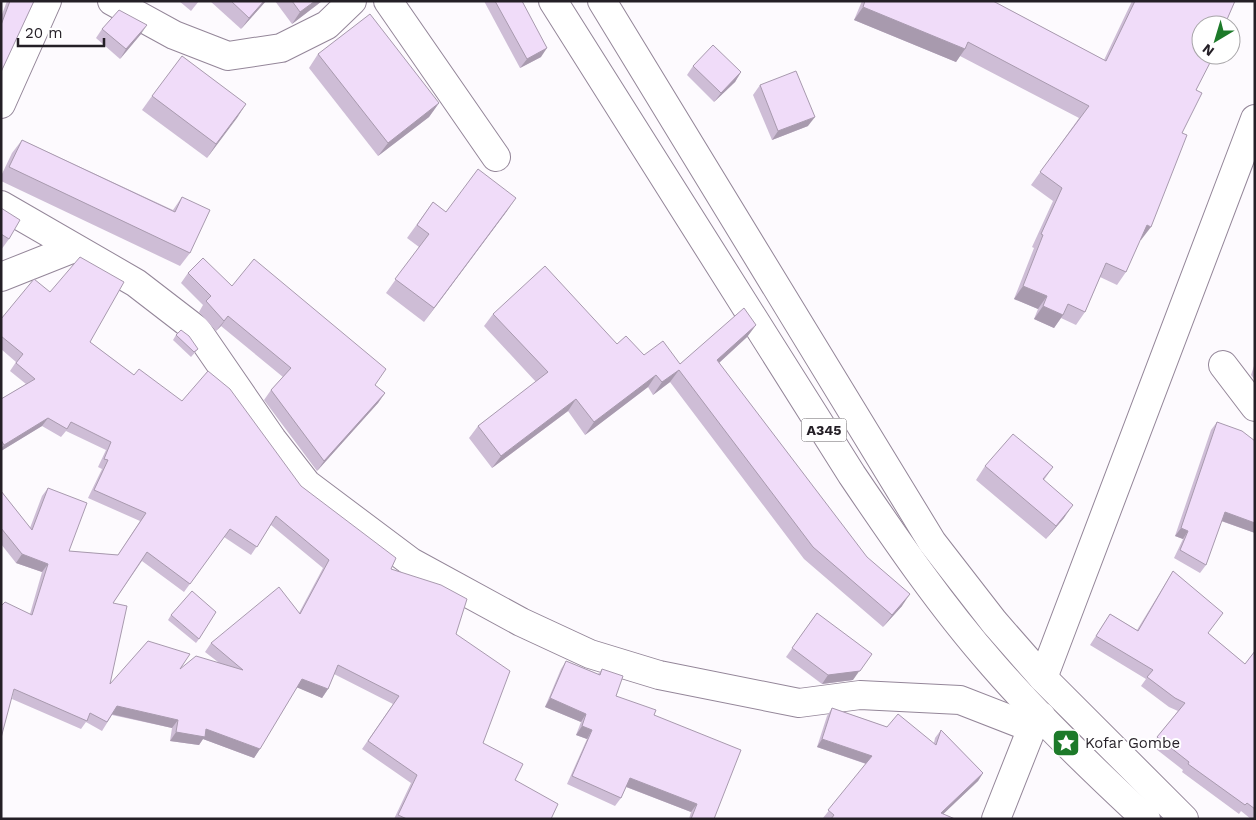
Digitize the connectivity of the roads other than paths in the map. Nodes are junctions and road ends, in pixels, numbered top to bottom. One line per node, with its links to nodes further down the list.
1 (47, 1): 7 (main road)
2 (112, 1): 3 (main road)
3 (352, 1)
4 (388, 1): 9 (main road)
5 (552, 1): 16 (main road, A345)
6 (602, 1): 15 (main road, A345)
7 (1, 104)
8 (1255, 118): 15 (main road)
9 (496, 158)
10 (1, 205): 11 (main road)
11 (74, 248): 12 (main road); 16 (main road)
12 (1, 277)
13 (1223, 365): 14 (main road)
14 (1255, 407)
15 (1043, 678): 19 (main road, A345)
16 (1037, 722): 17 (main road); 18 (main road, A345)
17 (996, 819)
18 (1146, 819)
19 (1184, 819)

